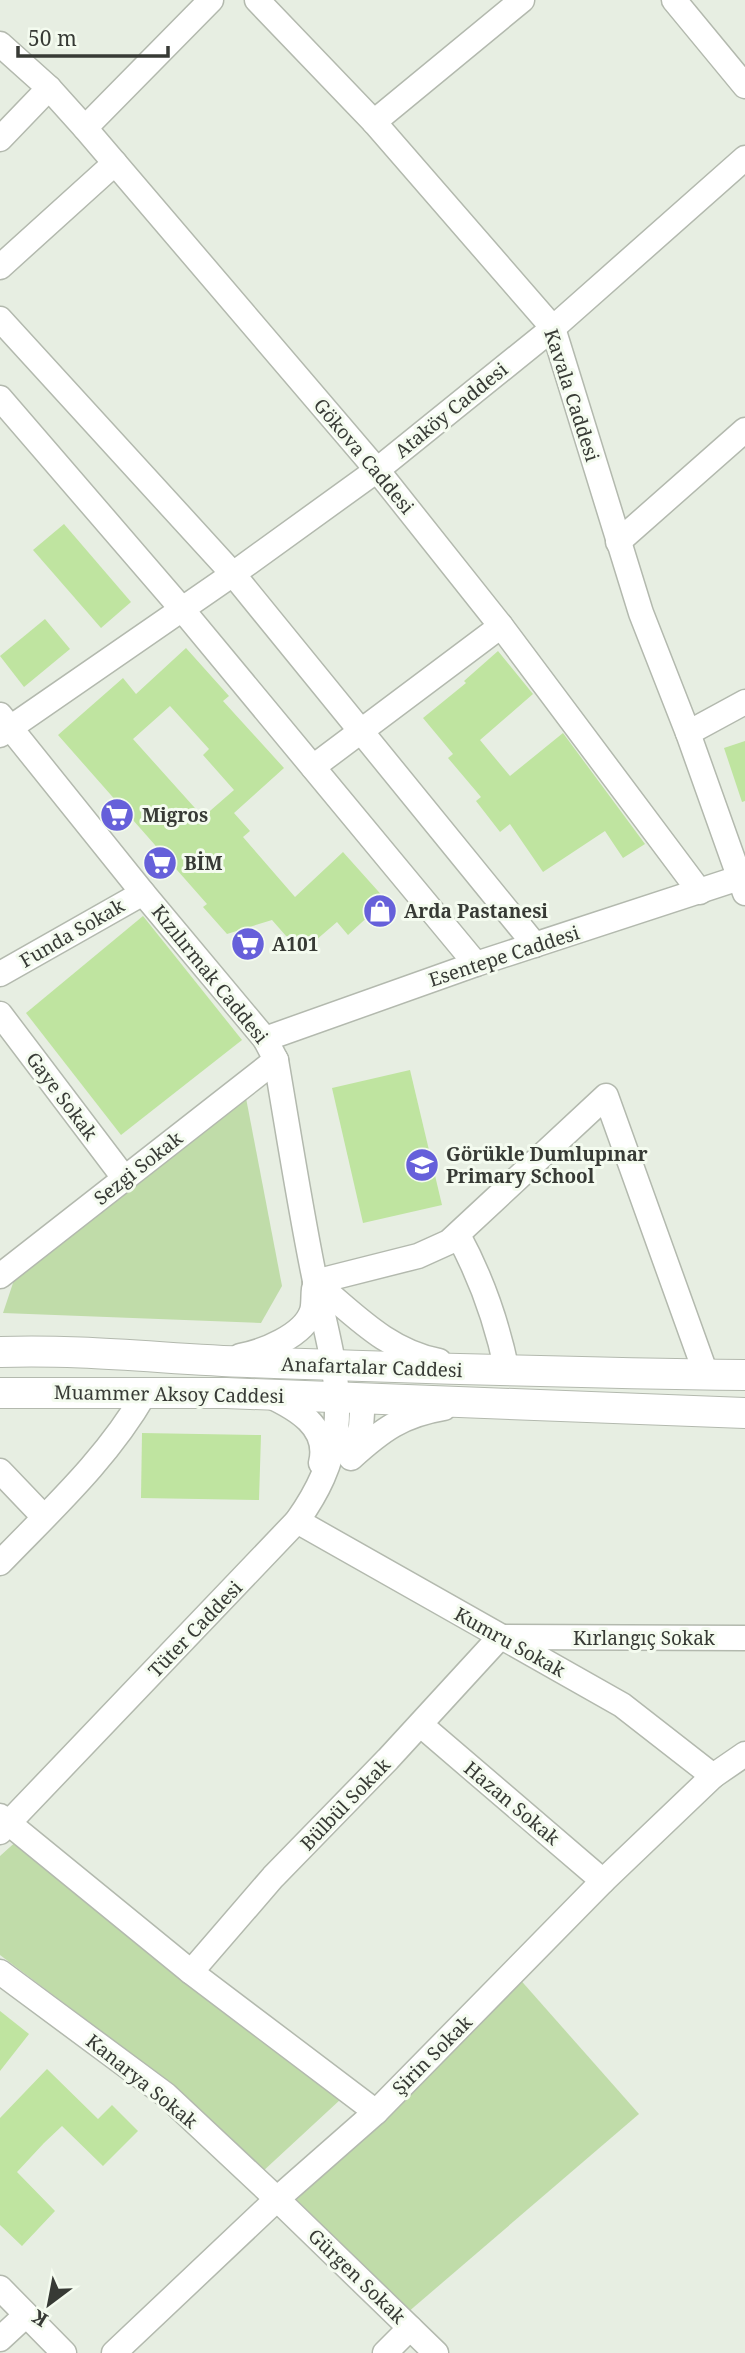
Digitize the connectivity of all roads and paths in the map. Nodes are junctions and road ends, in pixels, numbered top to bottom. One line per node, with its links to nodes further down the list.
1 (211, 0): 9 (street)
2 (257, 0): 8 (street, Kavala Caddesi)
3 (522, 0): 8 (street)
4 (674, 0): 6 (street)
5 (0, 44): 7 (street, Gökova Caddesi)
6 (745, 86)
7 (50, 88): 9 (street, Gökova Caddesi); 10 (street)
8 (374, 122): 15 (street, Kavala Caddesi)
9 (85, 128): 12 (street, Gökova Caddesi)
10 (0, 139)
11 (745, 158): 15 (street, Ataköy Caddesi)
12 (115, 163): 13 (street); 18 (street, Gökova Caddesi)
13 (0, 267)
14 (0, 319): 20 (street)
15 (553, 328): 18 (street, Ataköy Caddesi); 19 (street, Kavala Caddesi)
16 (0, 398): 21 (street)
17 (745, 429): 19 (street)
18 (377, 470): 20 (street, Ataköy Caddesi); 22 (street, Gökova Caddesi)
19 (618, 542): 26 (street, Kavala Caddesi)
20 (233, 575): 21 (street, Ataköy Caddesi); 25 (street)
21 (181, 608): 24 (street, Ataköy Caddesi); 27 (street)
22 (501, 626): 25 (street); 29 (street, Gökova Caddesi)
23 (745, 702): 26 (street)
24 (4, 726): 30 (street, Kızılırmak Caddesi)
25 (360, 730): 27 (street); 31 (street)
26 (688, 733): 28 (street, Kavala Caddesi)
27 (313, 767): 32 (street)
28 (743, 883): 29 (street, Esentepe Caddesi)
29 (700, 892): 31 (street, Esentepe Caddesi)
30 (143, 893): 33 (street, Funda Sokak); 35 (street, Kızılırmak Caddesi)
31 (535, 945): 32 (street, Esentepe Caddesi)
32 (476, 964): 35 (street, Esentepe Caddesi)
33 (0, 974)
34 (0, 1014): 36 (street, Gaye Sokak)
35 (270, 1050): 36 (street, Sezgi Sokak); 39 (street, Kızılırmak Caddesi)
36 (125, 1179): 38 (street, Sezgi Sokak)
37 (458, 1235): 39 (street); 43 (street); 44 (street)
38 (0, 1276)
39 (315, 1282): 41 (street); 42 (street, Kızılırmak Caddesi); 43 (street)
40 (0, 1352): 41 (main road, Anafartalar Caddesi)
41 (213, 1361): 42 (main road, Anafartalar Caddesi)
42 (333, 1366): 43 (main road, Anafartalar Caddesi); 49 (street, Kızılırmak Caddesi)
43 (507, 1371): 44 (main road, Anafartalar Caddesi)
44 (706, 1374): 45 (main road, Anafartalar Caddesi)
45 (745, 1375)
46 (145, 1392): 47 (main road, Muammer Aksoy Caddesi); 48 (main road, Muammer Aksoy Caddesi); 55 (street)
47 (0, 1393)
48 (268, 1395): 49 (main road, Muammer Aksoy Caddesi); 54 (street)
49 (350, 1399): 50 (main road, Anafartalar Caddesi); 52 (street); 54 (street, Tüter Caddesi)
50 (474, 1403): 51 (main road, Anafartalar Caddesi); 52 (street)
51 (745, 1413)
52 (351, 1458): 54 (street)
53 (0, 1471): 55 (street)
54 (304, 1511): 57 (street, Kumru Sokak); 62 (street, Tüter Caddesi)
55 (44, 1517): 56 (street)
56 (0, 1563)
57 (500, 1637): 58 (street, Kırlangıç Sokak); 59 (street, Bülbül Sokak); 61 (street, Kumru Sokak)
58 (745, 1638)
59 (421, 1725): 63 (street, Hazan Sokak); 65 (street, Bülbül Sokak)
60 (745, 1754): 61 (street, Şirin Sokak)
61 (713, 1776): 63 (street, Şirin Sokak)
62 (3, 1824): 65 (street)
63 (603, 1881): 66 (street, Şirin Sokak)
64 (0, 1972): 67 (street, Kanarya Sokak)
65 (191, 1972): 66 (street)
66 (376, 2112): 67 (street, Şirin Sokak)
67 (277, 2199): 70 (street, Gürgen Sokak); 73 (street, Şirin Sokak)
68 (0, 2288): 69 (street)
69 (26, 2315): 71 (street); 72 (street)
70 (410, 2328): 74 (street); 75 (street, Gürgen Sokak)
71 (0, 2339)
72 (64, 2353)
73 (114, 2353)
74 (385, 2353)
75 (436, 2353)

